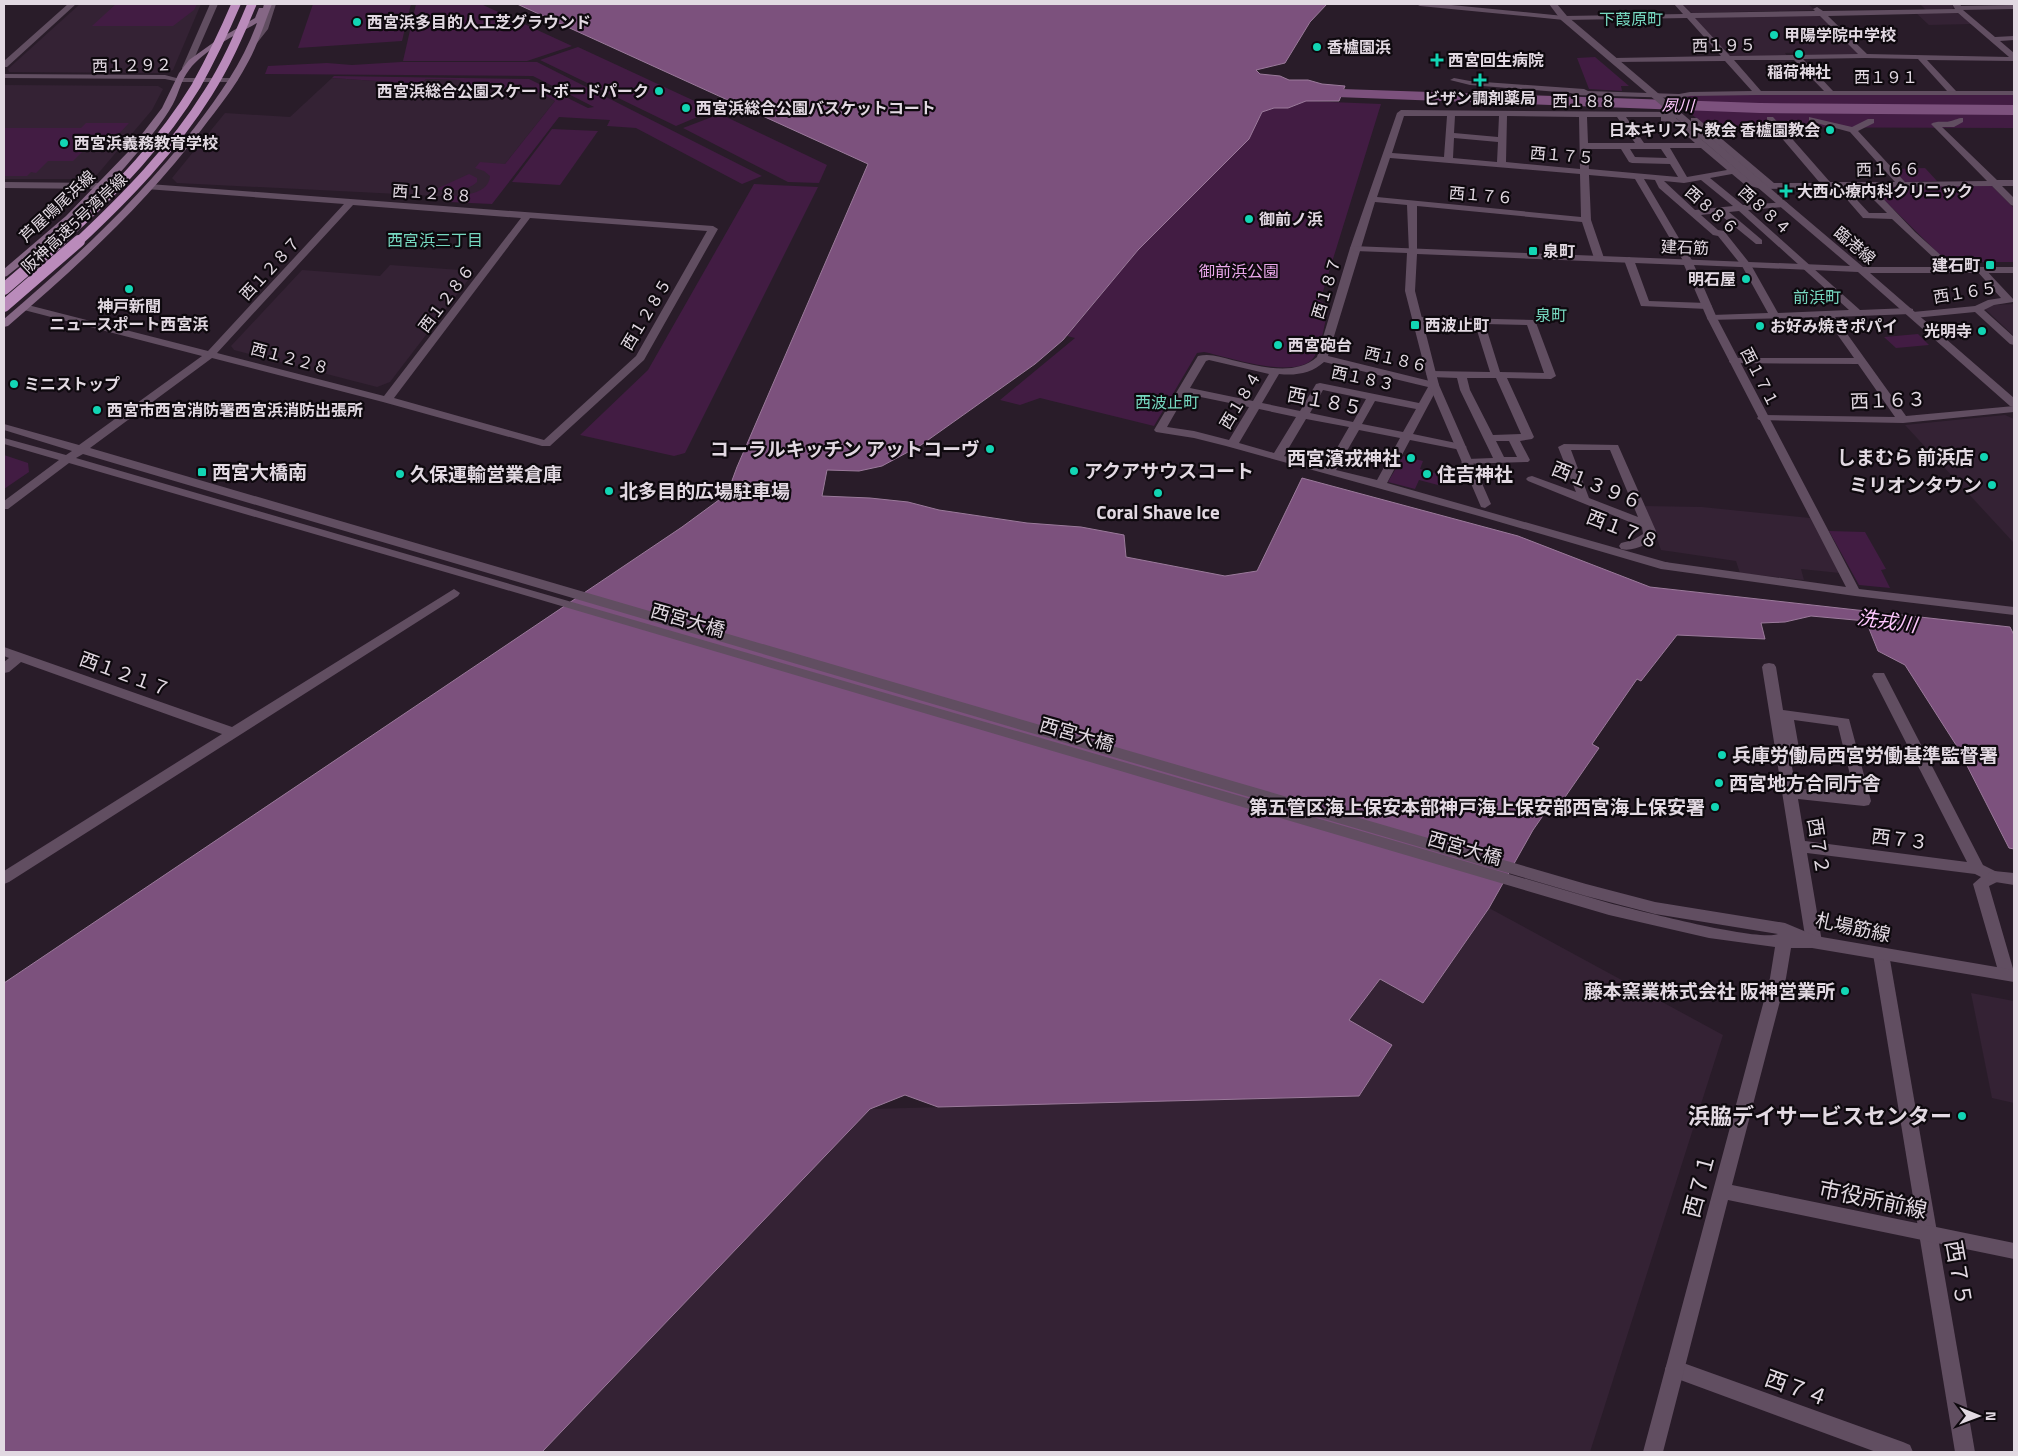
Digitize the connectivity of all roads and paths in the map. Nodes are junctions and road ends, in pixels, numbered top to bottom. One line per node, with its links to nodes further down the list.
1 (72, 4): 25 (street)
2 (214, 4): 26 (street)
3 (236, 4): 103 (highway, 阪神高速5号湾岸線, bridge)
4 (252, 4): 104 (highway, 阪神高速5号湾岸線, bridge)
5 (266, 4): 18 (main road, 芦屋鳴尾浜線); 26 (main road, 芦屋鳴尾浜線)
6 (272, 4): 18 (street)
7 (1420, 4): 15 (street)
8 (1553, 4): 15 (street)
9 (1678, 4): 14 (street)
10 (1811, 4): 13 (street)
11 (1958, 7): 12 (street); 13 (street); 17 (street)
12 (2014, 7)
13 (1821, 13): 14 (street); 19 (street)
14 (1688, 15): 15 (street); 22 (street)
15 (1564, 18): 24 (street)
16 (2014, 38): 17 (street)
17 (1993, 39): 23 (street)
18 (254, 41): 29 (main road, 芦屋鳴尾浜線)
19 (1865, 56): 20 (street, 西１９５); 21 (street, 西１９５)
20 (1796, 57): 22 (street, 西１９５); 36 (street)
21 (1920, 57): 23 (street, 西１９５); 34 (street)
22 (1726, 58): 24 (street, 西１９５); 35 (street)
23 (2014, 58)
24 (1614, 60): 38 (street)
25 (4, 65)
26 (186, 68): 28 (main road, 芦屋鳴尾浜線)
27 (4, 76): 28 (street, 西１２９２)
28 (180, 80): 29 (street); 31 (street, 西１２９２); 75 (main road, 芦屋鳴尾浜線)
29 (234, 80): 77 (main road, 芦屋鳴尾浜線)
30 (1454, 80): 33 (street)
31 (4, 81)
32 (1575, 92): 33 (street)
33 (1592, 92): 38 (street)
34 (1954, 92): 36 (street, 西１９１); 37 (street, 西１９１)
35 (1758, 93): 36 (street, 西１９１); 38 (street, 西１９１)
36 (1831, 93)
37 (2014, 93)
38 (1656, 96): 41 (street, 臨港線)
39 (1401, 113): 40 (street, 西１８８); 58 (street, 西１８７)
40 (1451, 114): 42 (street, 西１８８); 51 (street)
41 (1676, 114): 44 (street, 西１８８); 76 (street, 臨港線)
42 (1502, 115): 43 (street, 西１８８); 52 (street)
43 (1583, 116): 44 (street, 西１８８); 54 (street)
44 (1622, 117): 53 (street); 56 (street)
45 (1770, 119): 72 (street)
46 (1812, 119): 50 (street)
47 (1694, 120): 76 (street)
48 (1960, 120): 68 (street)
49 (1871, 121): 50 (street)
50 (1853, 130): 70 (street)
51 (1449, 135): 52 (street); 59 (street)
52 (1502, 140): 61 (street)
53 (1703, 145): 57 (street); 62 (street)
54 (1584, 146): 55 (street); 63 (street)
55 (1624, 146): 56 (street); 60 (street)
56 (1641, 146): 57 (street)
57 (1664, 146): 60 (street)
58 (1387, 155): 59 (street, 西１７５); 78 (street, 西１８７)
59 (1448, 161): 61 (street, 西１７５)
60 (1673, 161): 67 (street)
61 (1502, 165): 63 (street, 西１７５)
62 (1734, 171): 65 (street, 西１７５); 76 (street)
63 (1585, 172): 64 (street, 西１７５); 88 (street)
64 (1638, 176): 66 (street, 西１７５); 95 (street, 西１７１)
65 (1703, 177): 67 (street, 西１７５); 83 (street, 西８８４)
66 (1658, 178): 67 (street, 西１７５); 85 (street, 西８８６)
67 (1684, 180)
68 (1993, 183): 69 (street, 西１６６); 70 (street, 西１６６); 80 (street)
69 (2014, 183)
70 (1902, 184): 74 (street, 西１６６)
71 (4, 185): 75 (street)
72 (1827, 185): 73 (street, 西１６６); 76 (street, 西１６６)
73 (1839, 185): 74 (street, 西１６６); 87 (street)
74 (1865, 185): 87 (street)
75 (101, 186): 77 (main road); 102 (main road, 芦屋鳴尾浜線)
76 (1767, 186): 82 (street, 臨港線)
77 (150, 187): 79 (street, 西１２８８); 106 (main road, 芦屋鳴尾浜線)
78 (1372, 199): 81 (street, 西１７６); 91 (street, 西１８７)
79 (351, 202): 86 (street, 西１２８８); 117 (street, 西１２８７)
80 (2014, 203)
81 (1412, 204): 88 (street, 西１７６); 92 (street, 西１７８)
82 (1783, 204): 83 (street); 98 (street, 臨港線)
83 (1739, 208): 84 (street); 97 (street, 西８８４)
84 (1719, 209): 85 (street); 90 (street)
85 (1693, 213): 96 (street, 西８８６)
86 (528, 215): 89 (street, 西１２８８); 127 (street, 西１２８６)
87 (1894, 216): 99 (street)
88 (1586, 220): 93 (street)
89 (713, 229): 141 (street, 西１２８５)
90 (1759, 242)
91 (1355, 248): 92 (street, 建石筋); 118 (street, 西１８７)
92 (1412, 251): 93 (street, 建石筋); 113 (street, 西１７８)
93 (1599, 258): 94 (street, 建石筋)
94 (1629, 260): 95 (street, 建石筋); 105 (street)
95 (1688, 262): 96 (street, 建石筋); 105 (street, 西１７１)
96 (1746, 265): 97 (street, 建石筋); 111 (street, 西８８６)
97 (1806, 267): 98 (street, 建石筋); 108 (street, 西８８４)
98 (1860, 269): 99 (street, 建石筋); 109 (street, 臨港線)
99 (1952, 270): 100 (street, 建石筋)
100 (1982, 270): 101 (street, 建石筋); 107 (street, 西１６５)
101 (2014, 270)
102 (4, 274)
103 (4, 289)
104 (4, 306)
105 (1707, 306): 112 (street, 西１７１)
106 (24, 307): 115 (main road, 芦屋鳴尾浜線); 117 (street, 西１２２８)
107 (1977, 309): 109 (street, 西１６５); 116 (street)
108 (1858, 313): 109 (street, 西１６５); 110 (street, 西１６５)
109 (1912, 313): 128 (street, 臨港線)
110 (1828, 314): 111 (street, 西１６５); 119 (street)
111 (1775, 316): 112 (street, 西１６５)
112 (1712, 318): 120 (street, 西１７１)
113 (1417, 320): 114 (street); 124 (street, 西１７８)
114 (1479, 321): 123 (street); 123 (street, 西１８６)
115 (4, 324)
116 (2014, 342)
117 (211, 354): 127 (street, 西１２２８); 144 (street, 西１２８７)
118 (1322, 358): 121 (street); 124 (street, 西１８６)
119 (1862, 360): 120 (street); 134 (street)
120 (1734, 361): 133 (street, 西１７１)
121 (1276, 371): 125 (street); 129 (street, 西１８４)
122 (1461, 374): 123 (street, 西１８６); 124 (street, 西１８６); 139 (street)
123 (1498, 375): 138 (street)
124 (1433, 379): 130 (street); 143 (street, 西１７８)
125 (1182, 390): 129 (street, 西１８５); 142 (street)
126 (1372, 397): 130 (street, 西１８３); 132 (street, 西１８３); 135 (street)
127 (387, 400): 141 (street, 西１２２８)
128 (2014, 404)
129 (1257, 405): 132 (street, 西１８５); 142 (street, 西１８４)
130 (1422, 407): 137 (street)
131 (2014, 409): 134 (street, 西１６３)
132 (1304, 414): 135 (street, 西１８５); 145 (street, 西１８３)
133 (1763, 418): 134 (street, 西１６３); 158 (street, 西１７１)
134 (1904, 420)
135 (1356, 424): 137 (street, 西１８５); 149 (street)
136 (4, 427): 144 (street)
137 (1408, 436): 143 (street, 西１８５); 151 (street)
138 (1513, 437): 139 (street); 147 (street)
139 (1489, 438): 147 (street)
140 (4, 442): 146 (street)
141 (546, 444)
142 (1232, 445): 145 (street)
143 (1461, 447): 148 (street, 西１７８)
144 (80, 450): 146 (street); 157 (street)
145 (1277, 458): 149 (street)
146 (66, 460): 153 (street); 157 (street)
147 (1500, 461): 148 (street)
148 (1467, 462): 155 (street, 西１７８)
149 (1330, 471): 151 (street)
150 (1532, 479): 152 (street, 西１３９６)
151 (1381, 484): 156 (street)
152 (1584, 500): 154 (street, 西１３９６); 154 (street)
153 (4, 506)
154 (1648, 525): 155 (street)
155 (1625, 546): 156 (street, 西１７８)
156 (1665, 566): 158 (street, 西１７８)
157 (492, 576): 174 (street, 西宮大橋)
158 (1855, 592): 160 (street, 西１７８)
159 (454, 593): 166 (street)
160 (2014, 611)
161 (4, 651): 162 (street, 西１２１７)
162 (19, 656): 164 (street); 166 (street, 西１２１７)
163 (1769, 667): 167 (street, 西７２)
164 (4, 668)
165 (1879, 676): 170 (street)
166 (234, 733): 172 (street)
167 (1785, 767): 168 (street, 西７２); 168 (street)
168 (1790, 793): 169 (street, 西７２)
169 (1799, 846): 170 (street, 西７３); 175 (street, 西７２)
170 (1978, 869): 171 (street, 西７３)
171 (1994, 877): 173 (street); 177 (street)
172 (4, 878)
173 (2014, 879)
174 (1785, 936): 175 (street, 札場筋線); 178 (street, 西７１)
175 (1814, 942): 176 (street, 札場筋線)
176 (1881, 954): 177 (street, 札場筋線); 179 (street, 西７５)
177 (2011, 975)
178 (1722, 1191): 179 (street, 市役所前線); 181 (street, 西７１)
179 (1928, 1234): 180 (street, 市役所前線); 184 (street, 西７５)
180 (2014, 1251)
181 (1675, 1369): 182 (street, 西７１); 183 (street, 西７４)
182 (1653, 1452)
183 (1903, 1452)
184 (1965, 1452)

